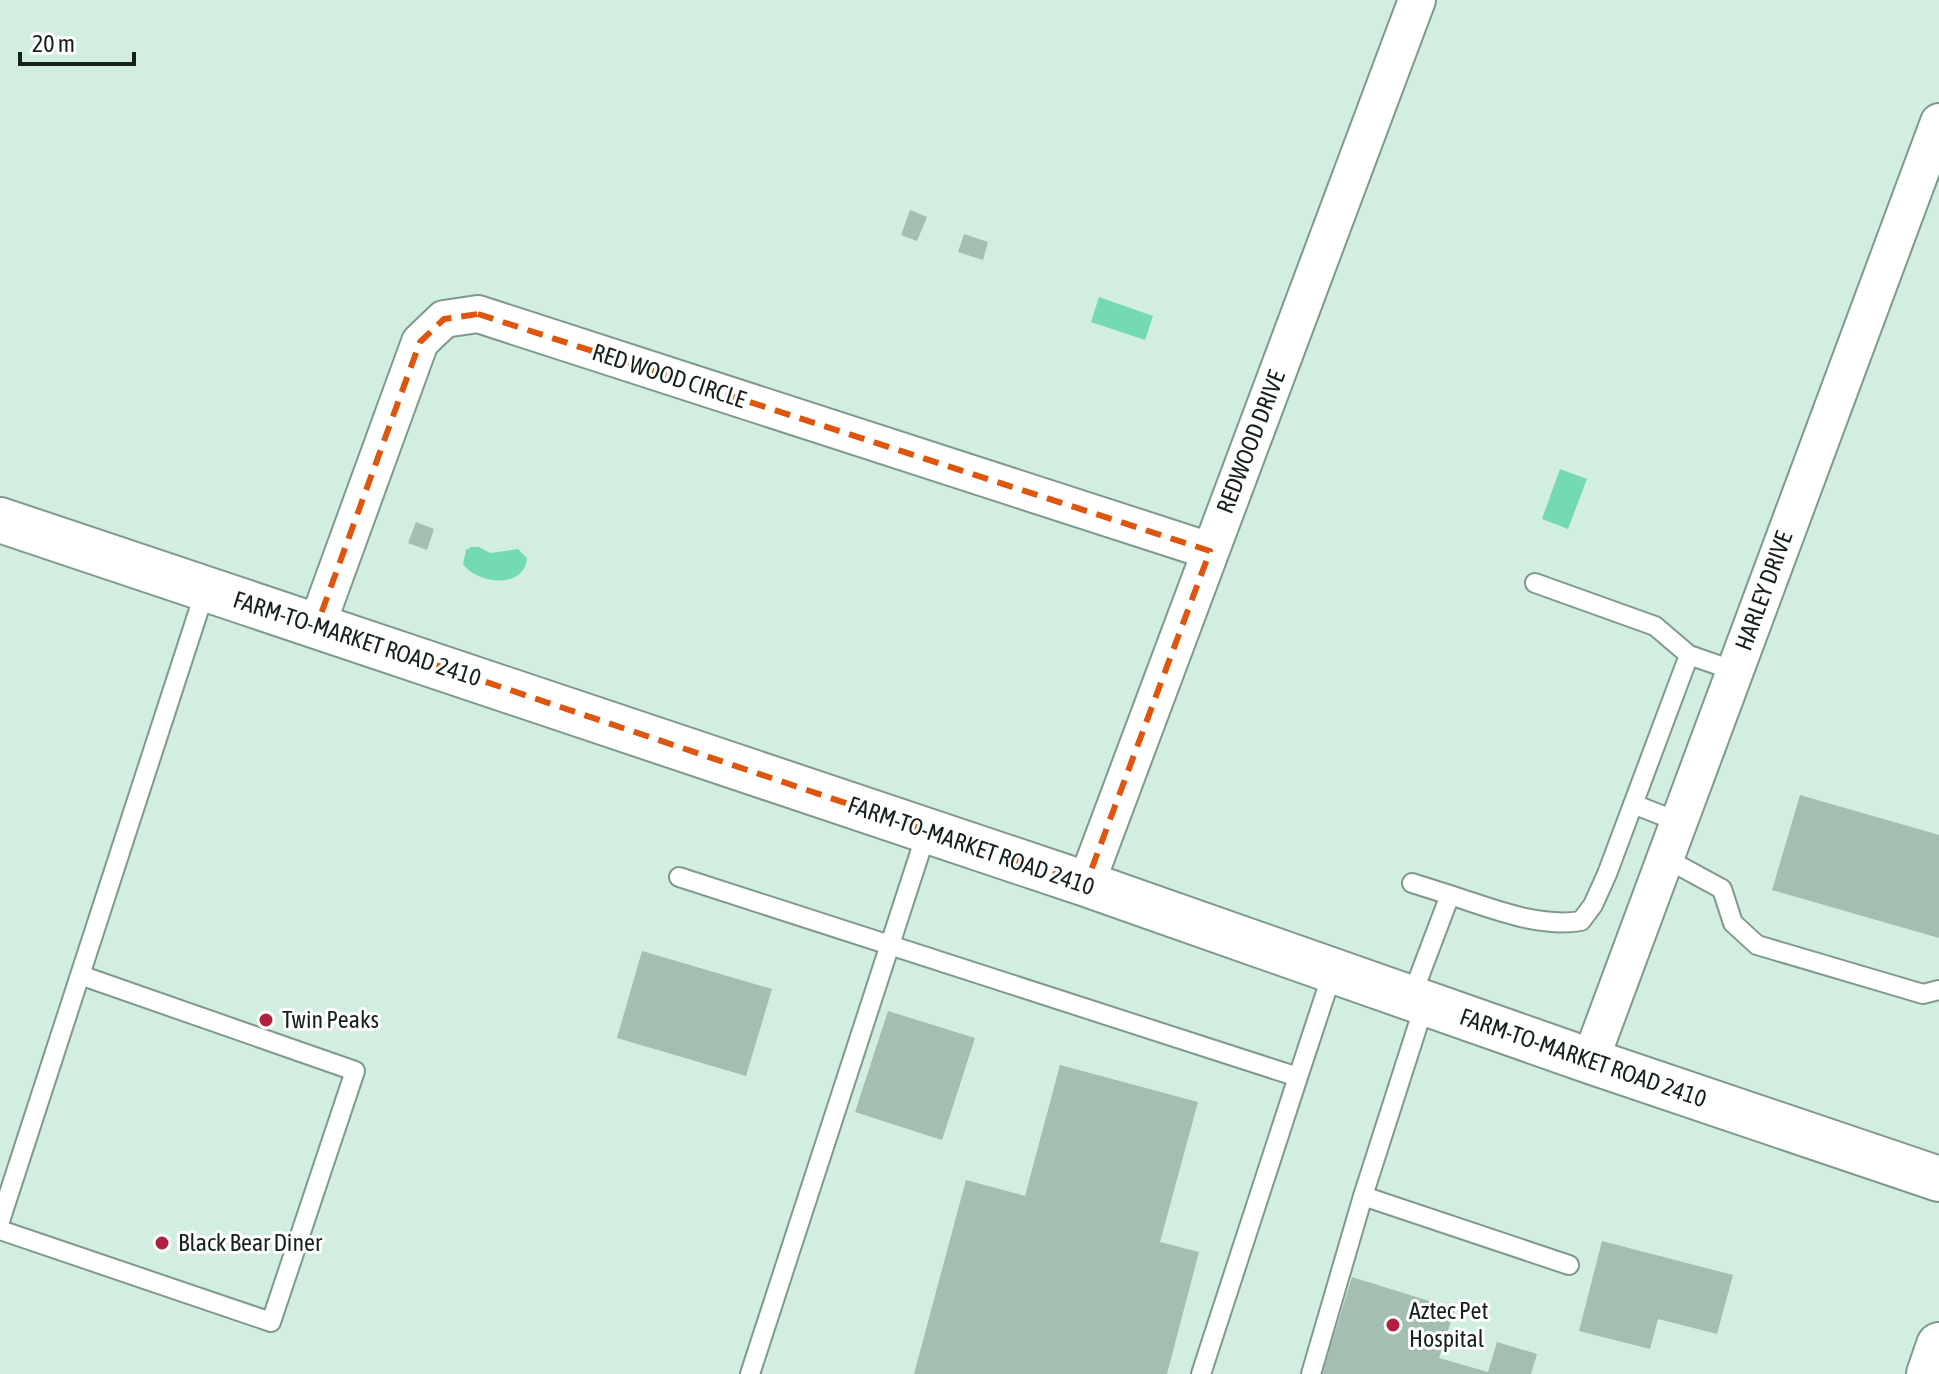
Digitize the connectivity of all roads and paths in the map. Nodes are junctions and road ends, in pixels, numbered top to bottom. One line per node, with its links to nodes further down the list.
1 (1417, 0): 4 (street, REDWOOD DRIVE)
2 (1939, 122): 9 (street, HARLEY DRIVE)
3 (0, 520): 6 (main road, FARM-TO-MARKET ROAD 2410)
4 (1210, 551): 7 (street, RED WOOD CIRCLE); 16 (street, REDWOOD DRIVE)
5 (1535, 583): 8 (lane)
6 (206, 588): 7 (main road, FARM-TO-MARKET ROAD 2410); 20 (lane)
7 (317, 625): 12 (main road, FARM-TO-MARKET ROAD 2410)
8 (1689, 655): 9 (lane); 10 (lane)
9 (1735, 671): 11 (street, HARLEY DRIVE)
10 (1633, 804): 11 (lane); 17 (lane)
11 (1679, 822): 13 (street, HARLEY DRIVE)
12 (927, 831): 16 (main road, FARM-TO-MARKET ROAD 2410); 18 (lane)
13 (1665, 858): 21 (lane); 23 (street, HARLEY DRIVE)
14 (679, 877): 18 (lane)
15 (1412, 883): 17 (lane)
16 (1086, 884): 19 (main road, FARM-TO-MARKET ROAD 2410)
17 (1450, 895): 22 (lane)
18 (889, 945): 24 (lane); 31 (lane)
19 (1333, 971): 22 (main road, FARM-TO-MARKET ROAD 2410); 24 (lane)
20 (80, 975): 27 (lane); 28 (lane)
21 (1939, 990)
22 (1418, 1000): 23 (main road, FARM-TO-MARKET ROAD 2410); 26 (lane)
23 (1590, 1061): 25 (main road, FARM-TO-MARKET ROAD 2410)
24 (1298, 1077): 32 (lane)
25 (1939, 1179)
26 (1363, 1196): 29 (lane); 33 (lane)
27 (0, 1221)
28 (0, 1230)
29 (1569, 1265)
30 (1939, 1345): 34 (main road)
31 (750, 1374)
32 (1201, 1374)
33 (1311, 1374)
34 (1929, 1374)

